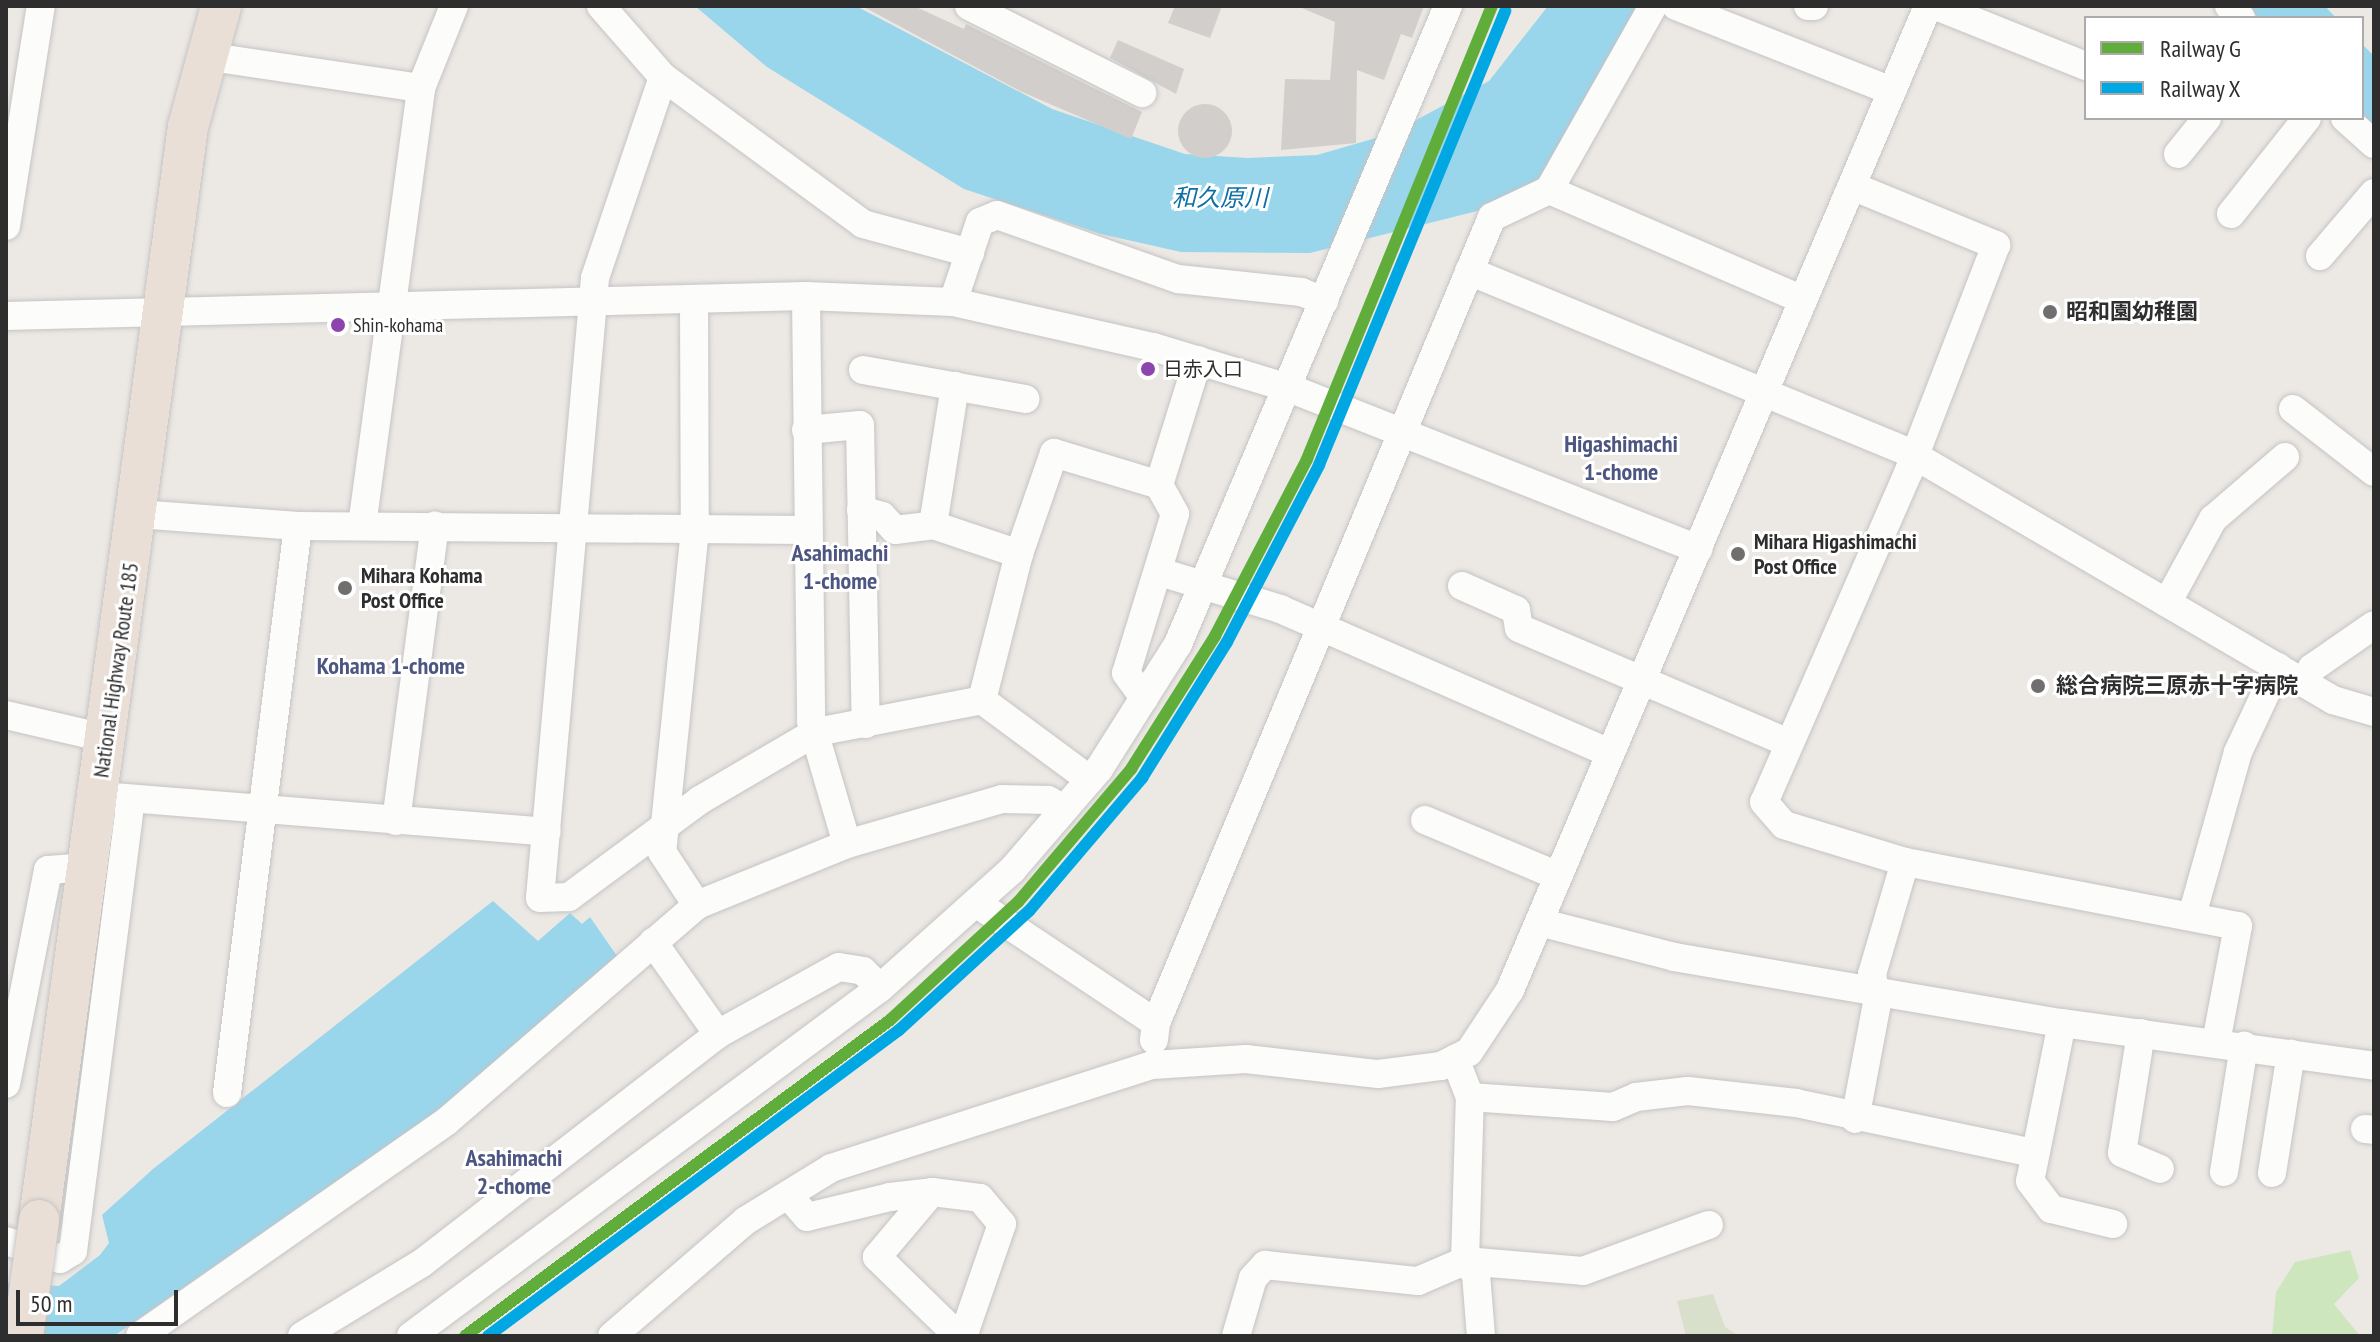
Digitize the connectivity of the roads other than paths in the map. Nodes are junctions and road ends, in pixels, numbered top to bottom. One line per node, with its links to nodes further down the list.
1 (221, 6): 12 (highway, National Highway Route 185)
2 (454, 6): 15 (street)
3 (601, 6): 14 (street)
4 (969, 6): 17 (street)
5 (1448, 6): 34 (street)
6 (1653, 6): 23 (street)
7 (1676, 6): 11 (street)
8 (1928, 6): 16 (street)
9 (1936, 6): 13 (street)
10 (31, 11): 27 (street)
11 (1727, 14): 16 (street)
12 (204, 56): 15 (street); 38 (highway, National Highway Route 185)
13 (2084, 65)
14 (663, 77): 28 (street); 36 (street)
15 (421, 88): 37 (street)
16 (1892, 91): 24 (street)
17 (1142, 93)
18 (2205, 120): 22 (street)
19 (2305, 120): 26 (street)
20 (2347, 120): 21 (street)
21 (2374, 144)
22 (2178, 154)
23 (1549, 190): 30 (street); 33 (street)
24 (1849, 192): 33 (street); 49 (street)
25 (2374, 193): 29 (street)
26 (2231, 214)
27 (6, 226)
28 (970, 253): 34 (street); 35 (street)
29 (2320, 256)
30 (1469, 271): 44 (street); 48 (street)
31 (806, 296): 32 (street); 35 (street); 47 (street)
32 (694, 299): 36 (street); 60 (street)
33 (1803, 300): 44 (street)
34 (1324, 301): 43 (street)
35 (953, 302): 40 (street)
36 (593, 303): 37 (street); 59 (street)
37 (394, 310): 38 (street); 57 (street)
38 (167, 313): 39 (street); 54 (highway, National Highway Route 185)
39 (6, 316)
40 (1198, 360): 43 (street); 52 (street)
41 (863, 370): 42 (street)
42 (955, 386): 45 (street); 55 (street)
43 (1289, 388): 48 (street); 66 (street)
44 (1764, 392): 49 (street); 62 (street)
45 (1025, 399)
46 (2293, 409): 51 (street)
47 (806, 430): 53 (street); 61 (street)
48 (1401, 432): 62 (street); 69 (street)
49 (1912, 454): 67 (street); 80 (street)
50 (2285, 457): 67 (street)
51 (2372, 468)
52 (1159, 485): 63 (street); 64 (street)
53 (861, 510): 55 (street); 77 (street)
54 (138, 514): 56 (street); 79 (highway, National Highway Route 185)
55 (933, 525): 63 (street)
56 (298, 526): 57 (street); 85 (street)
57 (362, 526): 58 (street)
58 (435, 526): 59 (street); 87 (street)
59 (573, 528): 60 (street); 89 (street)
60 (695, 529): 61 (street); 88 (street)
61 (805, 530): 78 (street)
62 (1698, 549): 71 (street)
63 (1019, 554): 74 (street)
64 (1160, 572): 66 (street); 73 (street)
65 (1462, 586): 71 (street)
66 (1203, 588): 69 (street); 73 (street)
67 (2167, 603): 70 (street)
68 (2374, 625): 72 (street)
69 (1321, 626): 81 (street); 101 (street)
70 (2278, 667): 72 (street); 96 (street)
71 (1641, 681): 80 (street); 81 (street)
72 (2304, 683): 75 (street)
73 (1144, 698): 82 (street)
74 (982, 700): 77 (street); 82 (street)
75 (2374, 712)
76 (6, 715): 79 (street)
77 (866, 724): 78 (street)
78 (816, 732): 88 (street); 90 (street)
79 (105, 738): 83 (highway, National Highway Route 185)
80 (1789, 743): 91 (street)
81 (1610, 753): 93 (street)
82 (1090, 780): 84 (street)
83 (115, 797): 85 (street); 92 (highway, National Highway Route 185); 123 (street)
84 (1064, 809): 90 (street); 94 (street)
85 (259, 810): 87 (street); 112 (street)
86 (1425, 820): 93 (street)
87 (396, 821): 89 (street)
88 (665, 826): 89 (street); 95 (street)
89 (547, 832)
90 (847, 844): 95 (street)
91 (1905, 862): 96 (street); 100 (street)
92 (89, 867): 111 (street); 126 (highway, National Highway Route 185, bridge)
93 (1558, 876): 97 (street)
94 (976, 903): 99 (street); 101 (street)
95 (697, 905): 98 (street)
96 (2193, 912): 105 (street)
97 (1539, 922): 100 (street); 108 (street)
98 (653, 942): 104 (street); 127 (street)
99 (880, 988): 104 (street); 129 (street)
100 (1875, 989): 102 (street); 114 (street)
101 (1156, 1023): 109 (street)
102 (2062, 1023): 103 (street); 115 (street)
103 (2141, 1033): 105 (street); 116 (street)
104 (718, 1034): 128 (street)
105 (2216, 1042): 106 (street)
106 (2244, 1046): 107 (street); 117 (street)
107 (2291, 1053): 110 (street); 118 (street)
108 (1455, 1059): 109 (street); 113 (street)
109 (1152, 1065): 120 (street)
110 (2374, 1066)
111 (6, 1084)
112 (227, 1093)
113 (1470, 1097): 114 (street); 124 (street)
114 (1855, 1119): 115 (street)
115 (2034, 1153): 121 (street)
116 (2160, 1169)
117 (2224, 1172)
118 (2272, 1173)
119 (932, 1192): 120 (street); 125 (street); 125 (street)
120 (788, 1195): 130 (street)
121 (2113, 1224)
122 (1709, 1225): 124 (street)
123 (6, 1241)
124 (1465, 1261): 131 (street); 132 (street)
125 (968, 1332)
126 (23, 1336)
127 (140, 1336)
128 (302, 1336)
129 (411, 1336)
130 (612, 1336)
131 (1236, 1336)
132 (1481, 1336)

